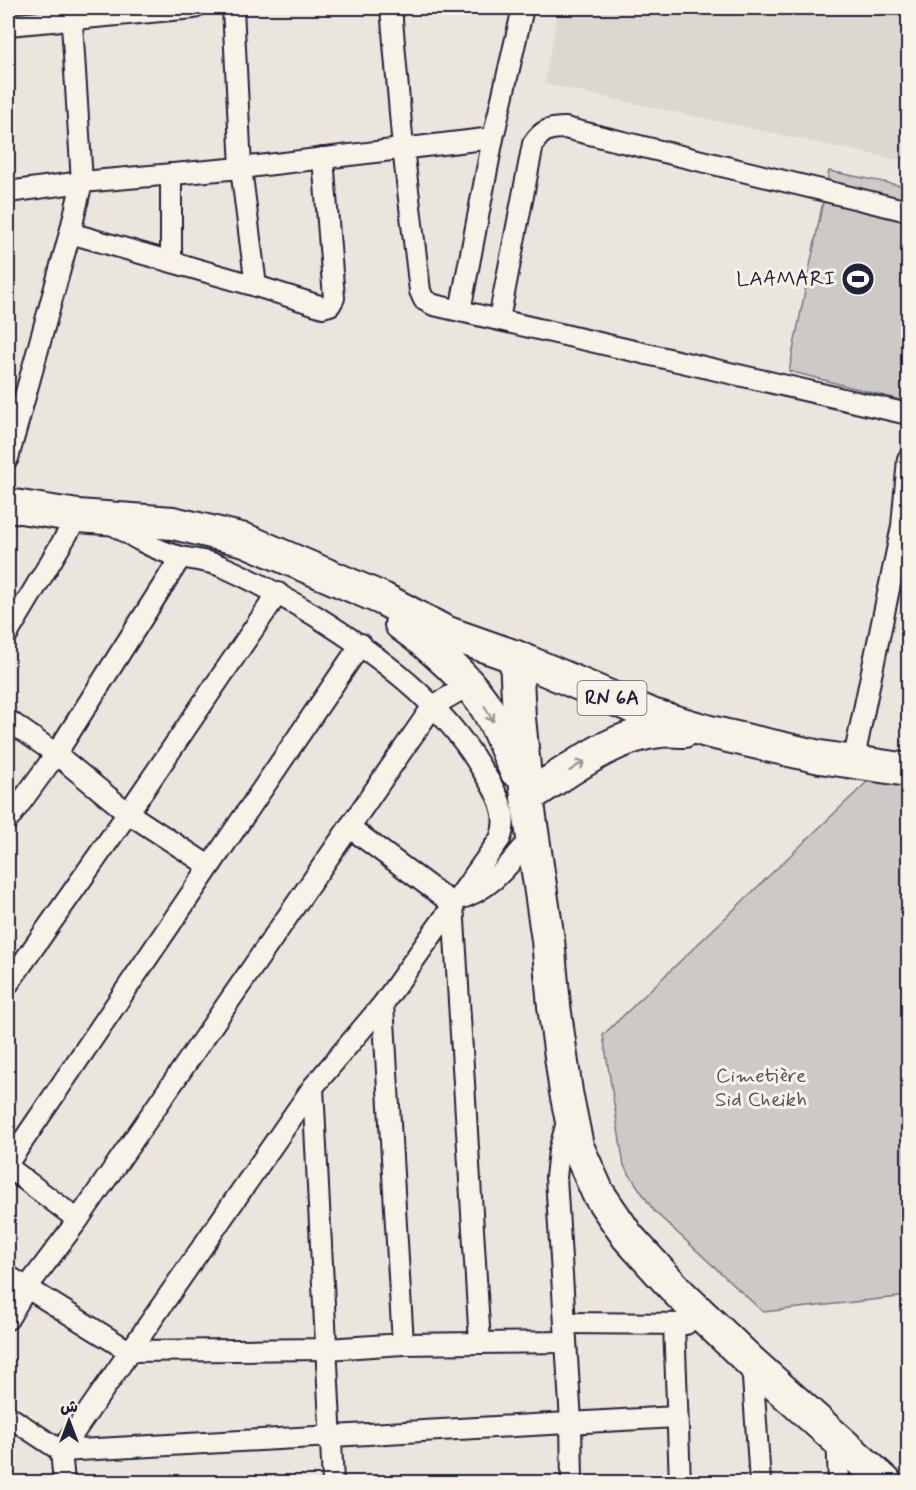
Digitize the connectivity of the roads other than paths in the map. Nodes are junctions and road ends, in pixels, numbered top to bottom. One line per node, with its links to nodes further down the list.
1 (194, 8): 5 (street)
2 (233, 8): 10 (street)
3 (391, 8): 8 (street)
4 (523, 8): 7 (street)
5 (72, 13): 6 (street); 12 (street)
6 (8, 25)
7 (493, 138): 8 (street); 18 (street)
8 (403, 148): 9 (street); 18 (street)
9 (323, 158): 10 (street); 17 (street)
10 (241, 168): 11 (street); 17 (street)
11 (171, 174): 12 (street); 16 (street)
12 (82, 182): 13 (street); 15 (street)
13 (8, 192)
14 (909, 211): 19 (street)
15 (70, 233): 16 (street); 20 (street)
16 (171, 261): 17 (street)
17 (256, 286)
18 (460, 311): 19 (street)
19 (499, 319): 21 (street)
20 (15, 399): 22 (street)
21 (909, 414)
22 (8, 458)
23 (909, 459): 37 (street)
24 (8, 505): 25 (main road)
25 (91, 517): 26 (street); 27 (main road); 29 (street)
26 (181, 557): 28 (street); 36 (street)
27 (336, 579): 31 (main road, RN 6A); 32 (main road)
28 (278, 593): 30 (street); 40 (street)
29 (8, 633)
30 (361, 644): 33 (street); 44 (street)
31 (516, 657): 35 (main road, RN 6A); 39 (main road)
32 (469, 685): 33 (street); 39 (main road, one-way to 39)
33 (433, 706): 42 (street); 45 (street)
34 (8, 720): 36 (street)
35 (710, 732): 37 (main road, RN 6A); 39 (main road, one-way to 35)
36 (56, 754): 40 (street); 41 (street)
37 (853, 763): 38 (main road, RN 6A)
38 (909, 770)
39 (528, 797): 43 (main road)
40 (128, 813): 44 (street); 46 (street)
41 (8, 820)
42 (349, 827): 45 (street); 51 (street)
43 (533, 836): 45 (street); 49 (main road)
44 (209, 866): 50 (street)
45 (455, 902): 47 (street); 58 (street)
46 (8, 984)
47 (383, 1004): 48 (street); 59 (street)
48 (313, 1087): 60 (street); 61 (street)
49 (570, 1113): 56 (main road); 57 (street)
50 (8, 1165): 51 (street)
51 (78, 1220): 53 (street)
52 (8, 1276): 53 (street)
53 (26, 1289): 54 (street); 61 (street)
54 (8, 1318)
55 (674, 1324): 56 (street); 57 (street); 64 (street)
56 (713, 1324): 62 (main road)
57 (566, 1332): 58 (street); 65 (street)
58 (480, 1343): 59 (street)
59 (403, 1344): 60 (street)
60 (327, 1349): 61 (street); 66 (street)
61 (129, 1351): 68 (street)
62 (752, 1363): 67 (main road); 73 (street)
63 (8, 1416): 68 (street)
64 (676, 1417): 65 (street); 72 (street)
65 (571, 1422): 66 (street); 71 (street)
66 (331, 1435): 68 (street); 70 (street)
67 (837, 1438): 74 (street); 75 (main road)
68 (61, 1451): 69 (street)
69 (64, 1482)
70 (333, 1482)
71 (572, 1482)
72 (680, 1482)
73 (760, 1482)
74 (839, 1482)
75 (885, 1482)

